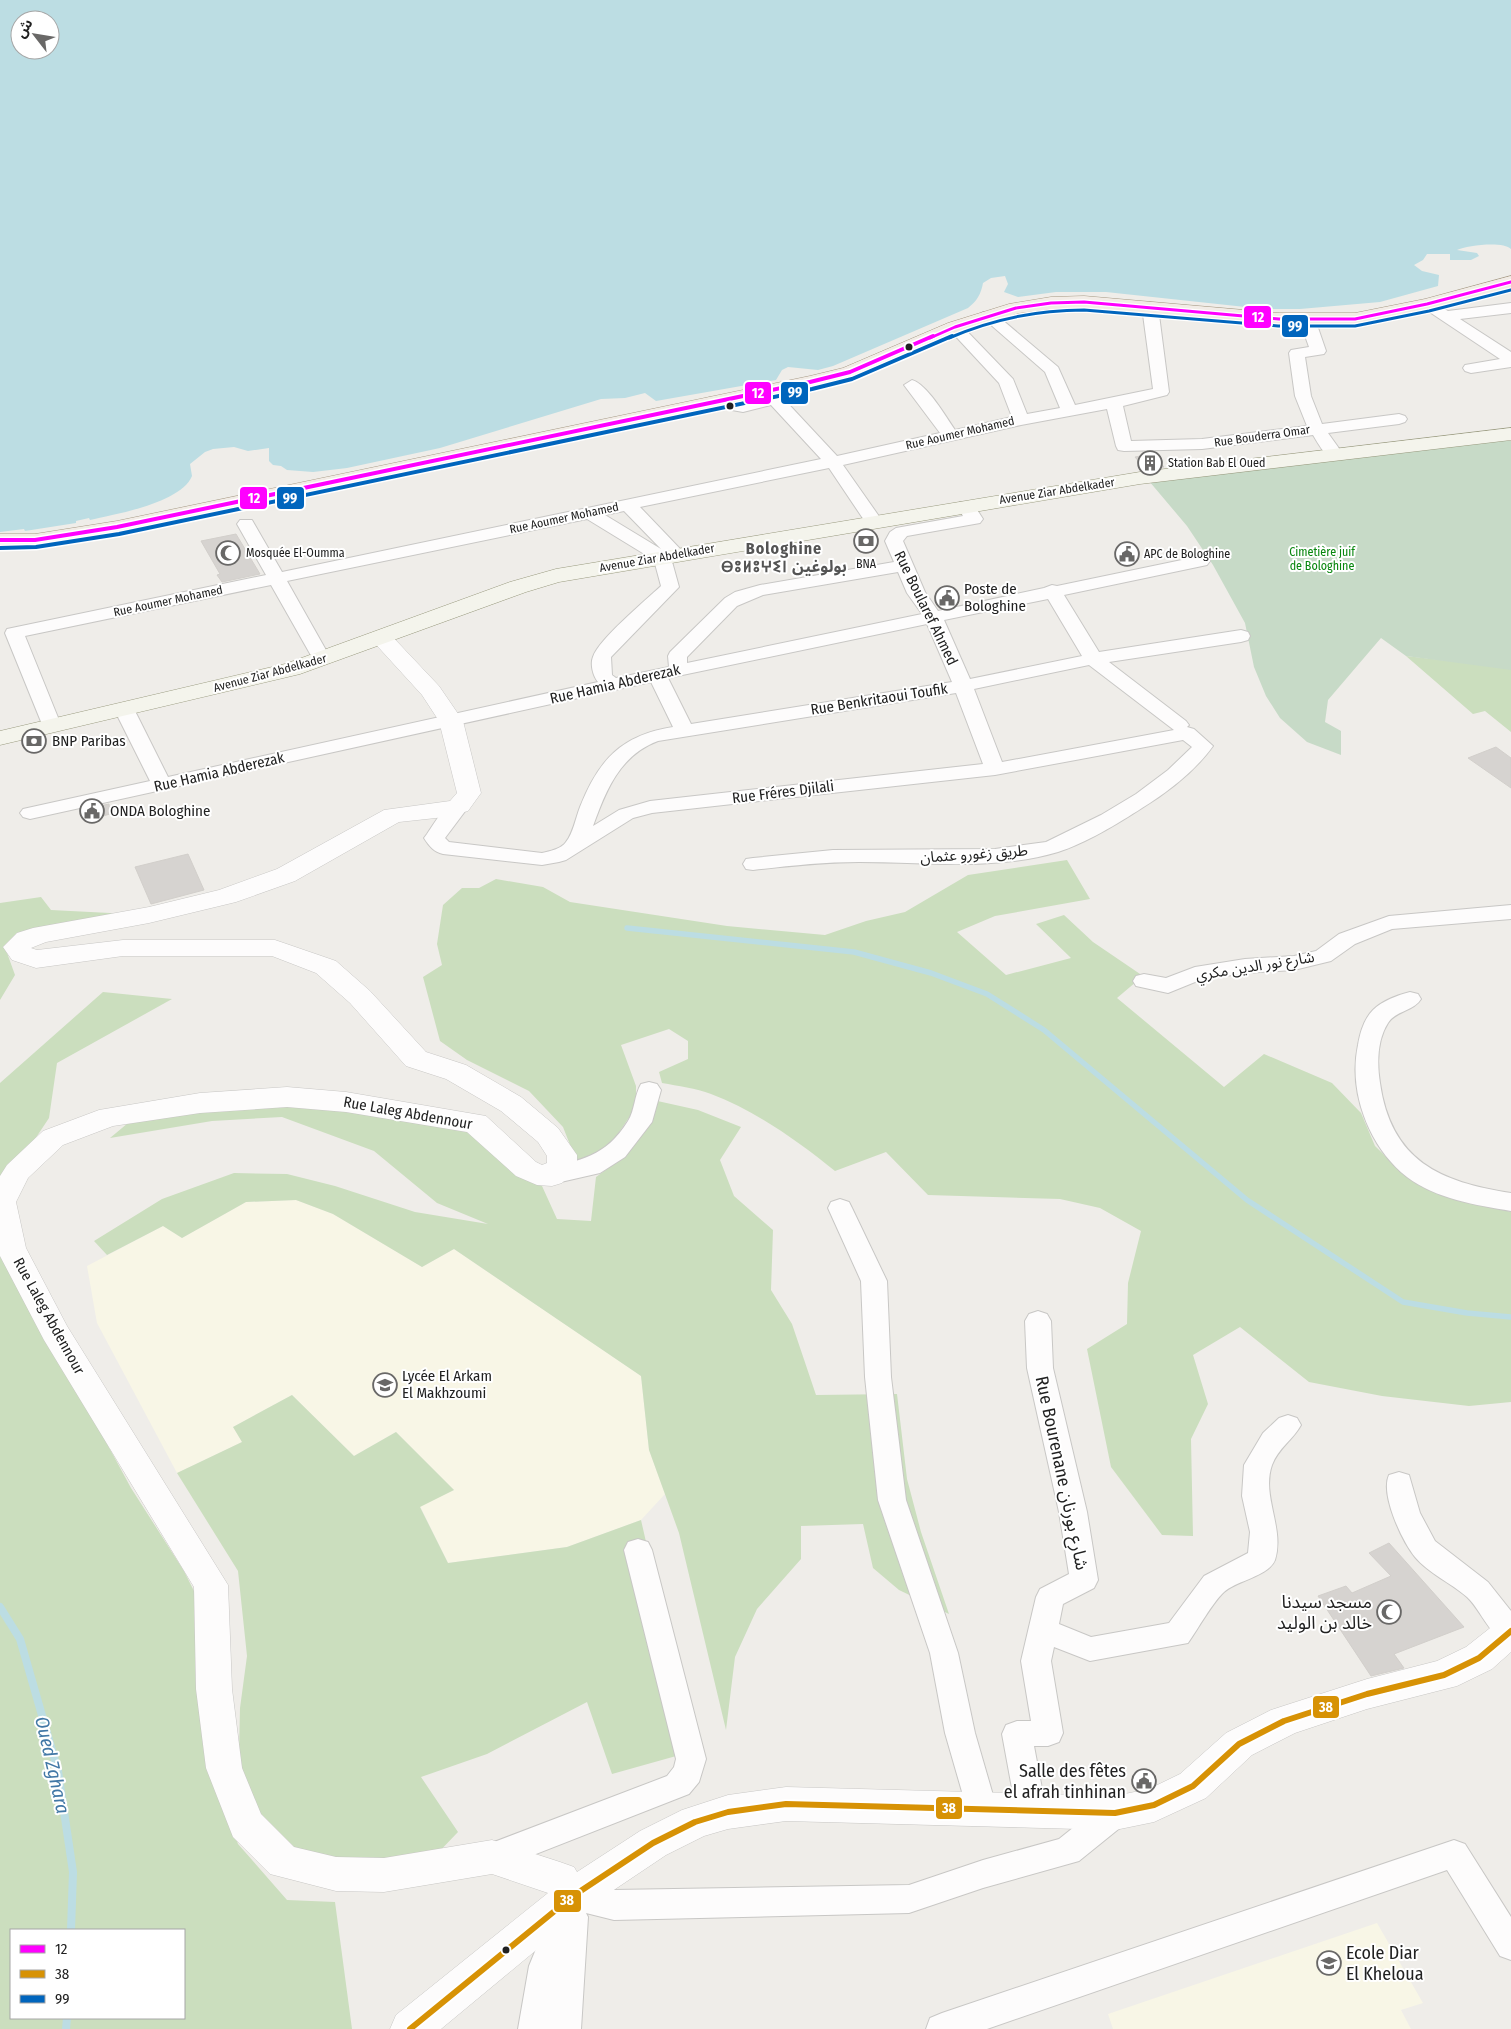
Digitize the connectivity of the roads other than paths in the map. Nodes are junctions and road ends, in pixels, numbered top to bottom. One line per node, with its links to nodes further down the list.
1 (1511, 282): 2 (main road)
2 (1427, 304): 6 (street); 7 (main road)
3 (1150, 307): 5 (main road); 7 (main road); 13 (street, Rue Aoumer Mohamed)
4 (1511, 308): 6 (street)
5 (988, 315): 8 (main road); 14 (street)
6 (1446, 316): 9 (street)
7 (1307, 319): 18 (street)
8 (955, 327): 12 (main road); 17 (street)
9 (1511, 360): 10 (street)
10 (1471, 368)
11 (912, 385): 20 (street)
12 (710, 402): 23 (street); 29 (main road)
13 (1114, 403): 14 (street, Rue Aoumer Mohamed); 21 (street, Rue Bouderra Omar)
14 (1069, 410): 17 (street, Rue Aoumer Mohamed)
15 (1272, 417): 21 (street)
16 (1399, 419): 18 (street, Rue Bouderra Omar)
17 (1021, 420): 20 (street, Rue Aoumer Mohamed)
18 (1314, 429): 21 (street, Rue Bouderra Omar); 22 (street)
19 (1511, 434): 22 (main road, Avenue Ziar Abdelkader)
20 (950, 435): 23 (street, Rue Aoumer Mohamed)
21 (1279, 435)
22 (1335, 454): 25 (main road, Avenue Ziar Abdelkader)
23 (833, 462): 24 (street, Rue Aoumer Mohamed); 27 (street)
24 (627, 504): 26 (street, Rue Aoumer Mohamed); 30 (street)
25 (966, 506): 27 (main road, Avenue Ziar Abdelkader); 32 (street, Rue Boularef Ahmed)
26 (590, 513): 30 (street); 33 (street, Rue Aoumer Mohamed)
27 (874, 522): 30 (main road, Avenue Ziar Abdelkader)
28 (246, 524): 33 (street)
29 (0, 540)
30 (669, 556): 37 (main road, Avenue Ziar Abdelkader); 42 (street)
31 (1201, 561): 34 (street, Rue Hamia Abderezak)
32 (904, 565): 35 (street, Rue Boularef Ahmed); 40 (street)
33 (278, 578): 38 (street); 46 (street, Rue Aoumer Mohamed)
34 (1052, 590): 35 (street, Rue Hamia Abderezak); 39 (street)
35 (933, 616): 40 (street, Rue Hamia Abderezak); 43 (street, Rue Boularef Ahmed)
36 (1241, 636): 39 (street, Rue Benkritaoui Toufik)
37 (381, 638): 38 (main road, Avenue Ziar Abdelkader); 45 (street)
38 (322, 659): 44 (main road, Avenue Ziar Abdelkader)
39 (1093, 659): 43 (street, Rue Benkritaoui Toufik); 48 (street)
40 (679, 670): 41 (street, Rue Hamia Abderezak)
41 (657, 675): 42 (street, Rue Hamia Abderezak); 47 (street)
42 (613, 686): 45 (street, Rue Hamia Abderezak)
43 (963, 686): 47 (street, Rue Benkritaoui Toufik); 50 (street, Rue Boularef Ahmed)
44 (124, 709): 46 (main road, Avenue Ziar Abdelkader); 51 (street)
45 (451, 720): 51 (street, Rue Hamia Abderezak); 52 (street)
46 (51, 726): 49 (main road, Avenue Ziar Abdelkader)
47 (684, 729): 54 (street, Rue Benkritaoui Toufik)
48 (1183, 729): 50 (street, Rue Fréres Djilali); 55 (street, طريق زغورو عثمان)
49 (0, 738)
50 (995, 769): 54 (street, Rue Fréres Djilali)
51 (162, 785): 53 (street, Rue Hamia Abderezak)
52 (459, 806): 54 (street, Rue Fréres Djilali); 60 (street)
53 (30, 813)
54 (576, 844)
55 (753, 864)
56 (1511, 912): 57 (street, شارع نور الدين مكري)
57 (1144, 981)
58 (1410, 999): 61 (street)
59 (649, 1090): 60 (street)
60 (552, 1176): 72 (street, Rue Laleg Abdennour)
61 (1511, 1202)
62 (840, 1208): 69 (street)
63 (1038, 1322): 67 (street, Rue Bourenane شارع بورنان)
64 (1288, 1425): 67 (street)
65 (1399, 1482): 68 (street)
66 (638, 1550): 72 (street)
67 (1043, 1630): 70 (street, Rue Bourenane شارع بورنان)
68 (1510, 1631): 71 (street)
69 (982, 1809): 70 (street); 73 (street)
70 (1031, 1810): 71 (street)
71 (1115, 1814): 73 (street)
72 (492, 1857): 73 (street, Rue Laleg Abdennour)
73 (573, 1896): 75 (street); 76 (street); 77 (street)
74 (1511, 1945): 78 (street)
75 (410, 2029)
76 (534, 2029)
77 (565, 2029)
78 (942, 2029)

